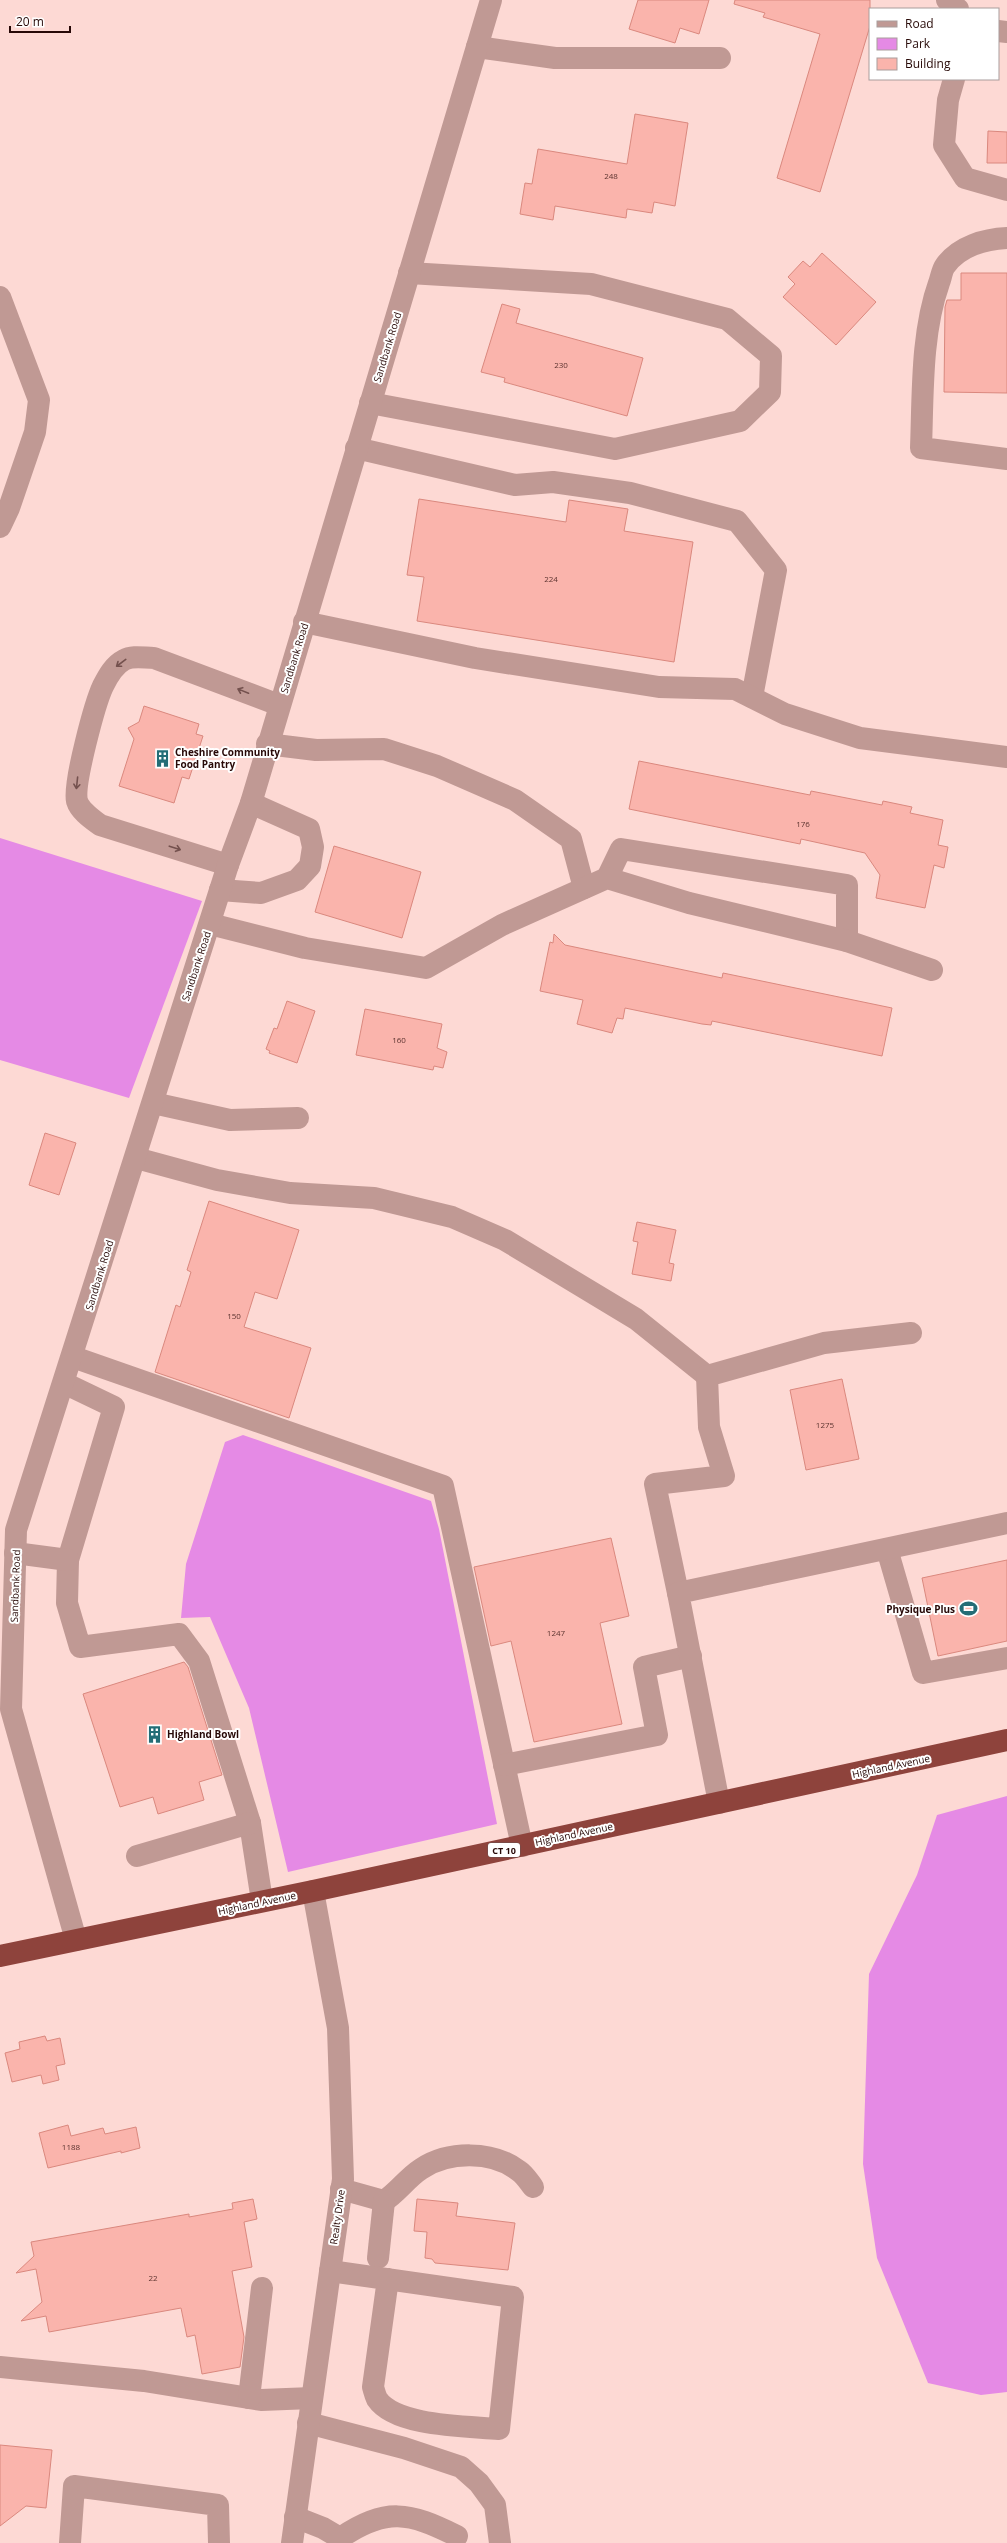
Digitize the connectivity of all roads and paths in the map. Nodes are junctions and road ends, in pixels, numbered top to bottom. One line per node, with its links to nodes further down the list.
1 (491, 0): 4 (street, Sandbank Road)
2 (948, 0): 3 (street)
3 (957, 8)
4 (477, 47): 5 (street); 9 (street, Sandbank Road)
5 (720, 58)
6 (954, 80): 7 (street)
7 (1007, 190)
8 (1007, 238): 13 (street)
9 (409, 273): 11 (street, Sandbank Road); 11 (street)
10 (0, 297): 14 (street)
11 (370, 403): 12 (street, Sandbank Road)
12 (356, 448): 15 (street, Sandbank Road); 16 (street)
13 (1007, 459)
14 (0, 526)
15 (304, 622): 16 (street); 17 (street, Sandbank Road)
16 (752, 697): 19 (street)
17 (279, 705): 18 (street, Sandbank Road); 21 (street, one-way to 21)
18 (267, 744): 20 (street, Sandbank Road); 23 (street)
19 (1007, 756)
20 (251, 803): 21 (street, Sandbank Road); 24 (street)
21 (228, 866): 24 (street, Sandbank Road)
22 (607, 878): 23 (street); 26 (street); 26 (street)
23 (584, 888): 25 (street)
24 (220, 890): 25 (street, Sandbank Road)
25 (210, 924): 28 (street, Sandbank Road)
26 (847, 941): 27 (street)
27 (932, 970)
28 (153, 1102): 29 (street); 30 (street, Sandbank Road)
29 (298, 1118)
30 (136, 1158): 32 (street, Sandbank Road); 33 (street)
31 (911, 1333): 33 (street)
32 (73, 1357): 34 (street, Sandbank Road); 44 (street)
33 (707, 1376): 39 (street)
34 (64, 1383): 37 (street, Sandbank Road); 38 (street)
35 (1007, 1523): 36 (street)
36 (887, 1548): 39 (street); 41 (street)
37 (15, 1554): 38 (street); 42 (street, Sandbank Road)
38 (68, 1560): 46 (street)
39 (678, 1593): 40 (street)
40 (691, 1656): 44 (street); 45 (street)
41 (1007, 1658)
42 (6, 1717): 51 (street, Sandbank Road)
43 (1007, 1740): 45 (highway, Highland Avenue / CT 10)
44 (504, 1765): 47 (street)
45 (719, 1803): 47 (highway, Highland Avenue / CT 10)
46 (250, 1823): 48 (street); 50 (street)
47 (522, 1846): 49 (highway, Highland Avenue / CT 10)
48 (137, 1856)
49 (313, 1891): 50 (highway, Highland Avenue / CT 10); 54 (street, Realty Drive)
50 (262, 1902): 51 (highway, Highland Avenue / CT 10)
51 (76, 1940): 52 (highway, Highland Avenue / CT 10)
52 (0, 1956)
53 (533, 2187): 55 (street)
54 (341, 2189): 55 (street); 57 (street, Realty Drive)
55 (384, 2201): 56 (street)
56 (378, 2258)
57 (330, 2271): 58 (street); 62 (street, Realty Drive)
58 (388, 2279): 58 (street)
59 (262, 2288): 61 (street)
60 (0, 2367): 61 (street)
61 (249, 2398): 62 (street)
62 (312, 2398): 63 (street, Realty Drive)
63 (308, 2423): 64 (street, Realty Drive); 70 (street)
64 (295, 2517): 66 (street); 69 (street, Realty Drive)
65 (457, 2536): 66 (street)
66 (339, 2541)
67 (70, 2543): 68 (street)
68 (219, 2543)
69 (292, 2543)
70 (500, 2543)

